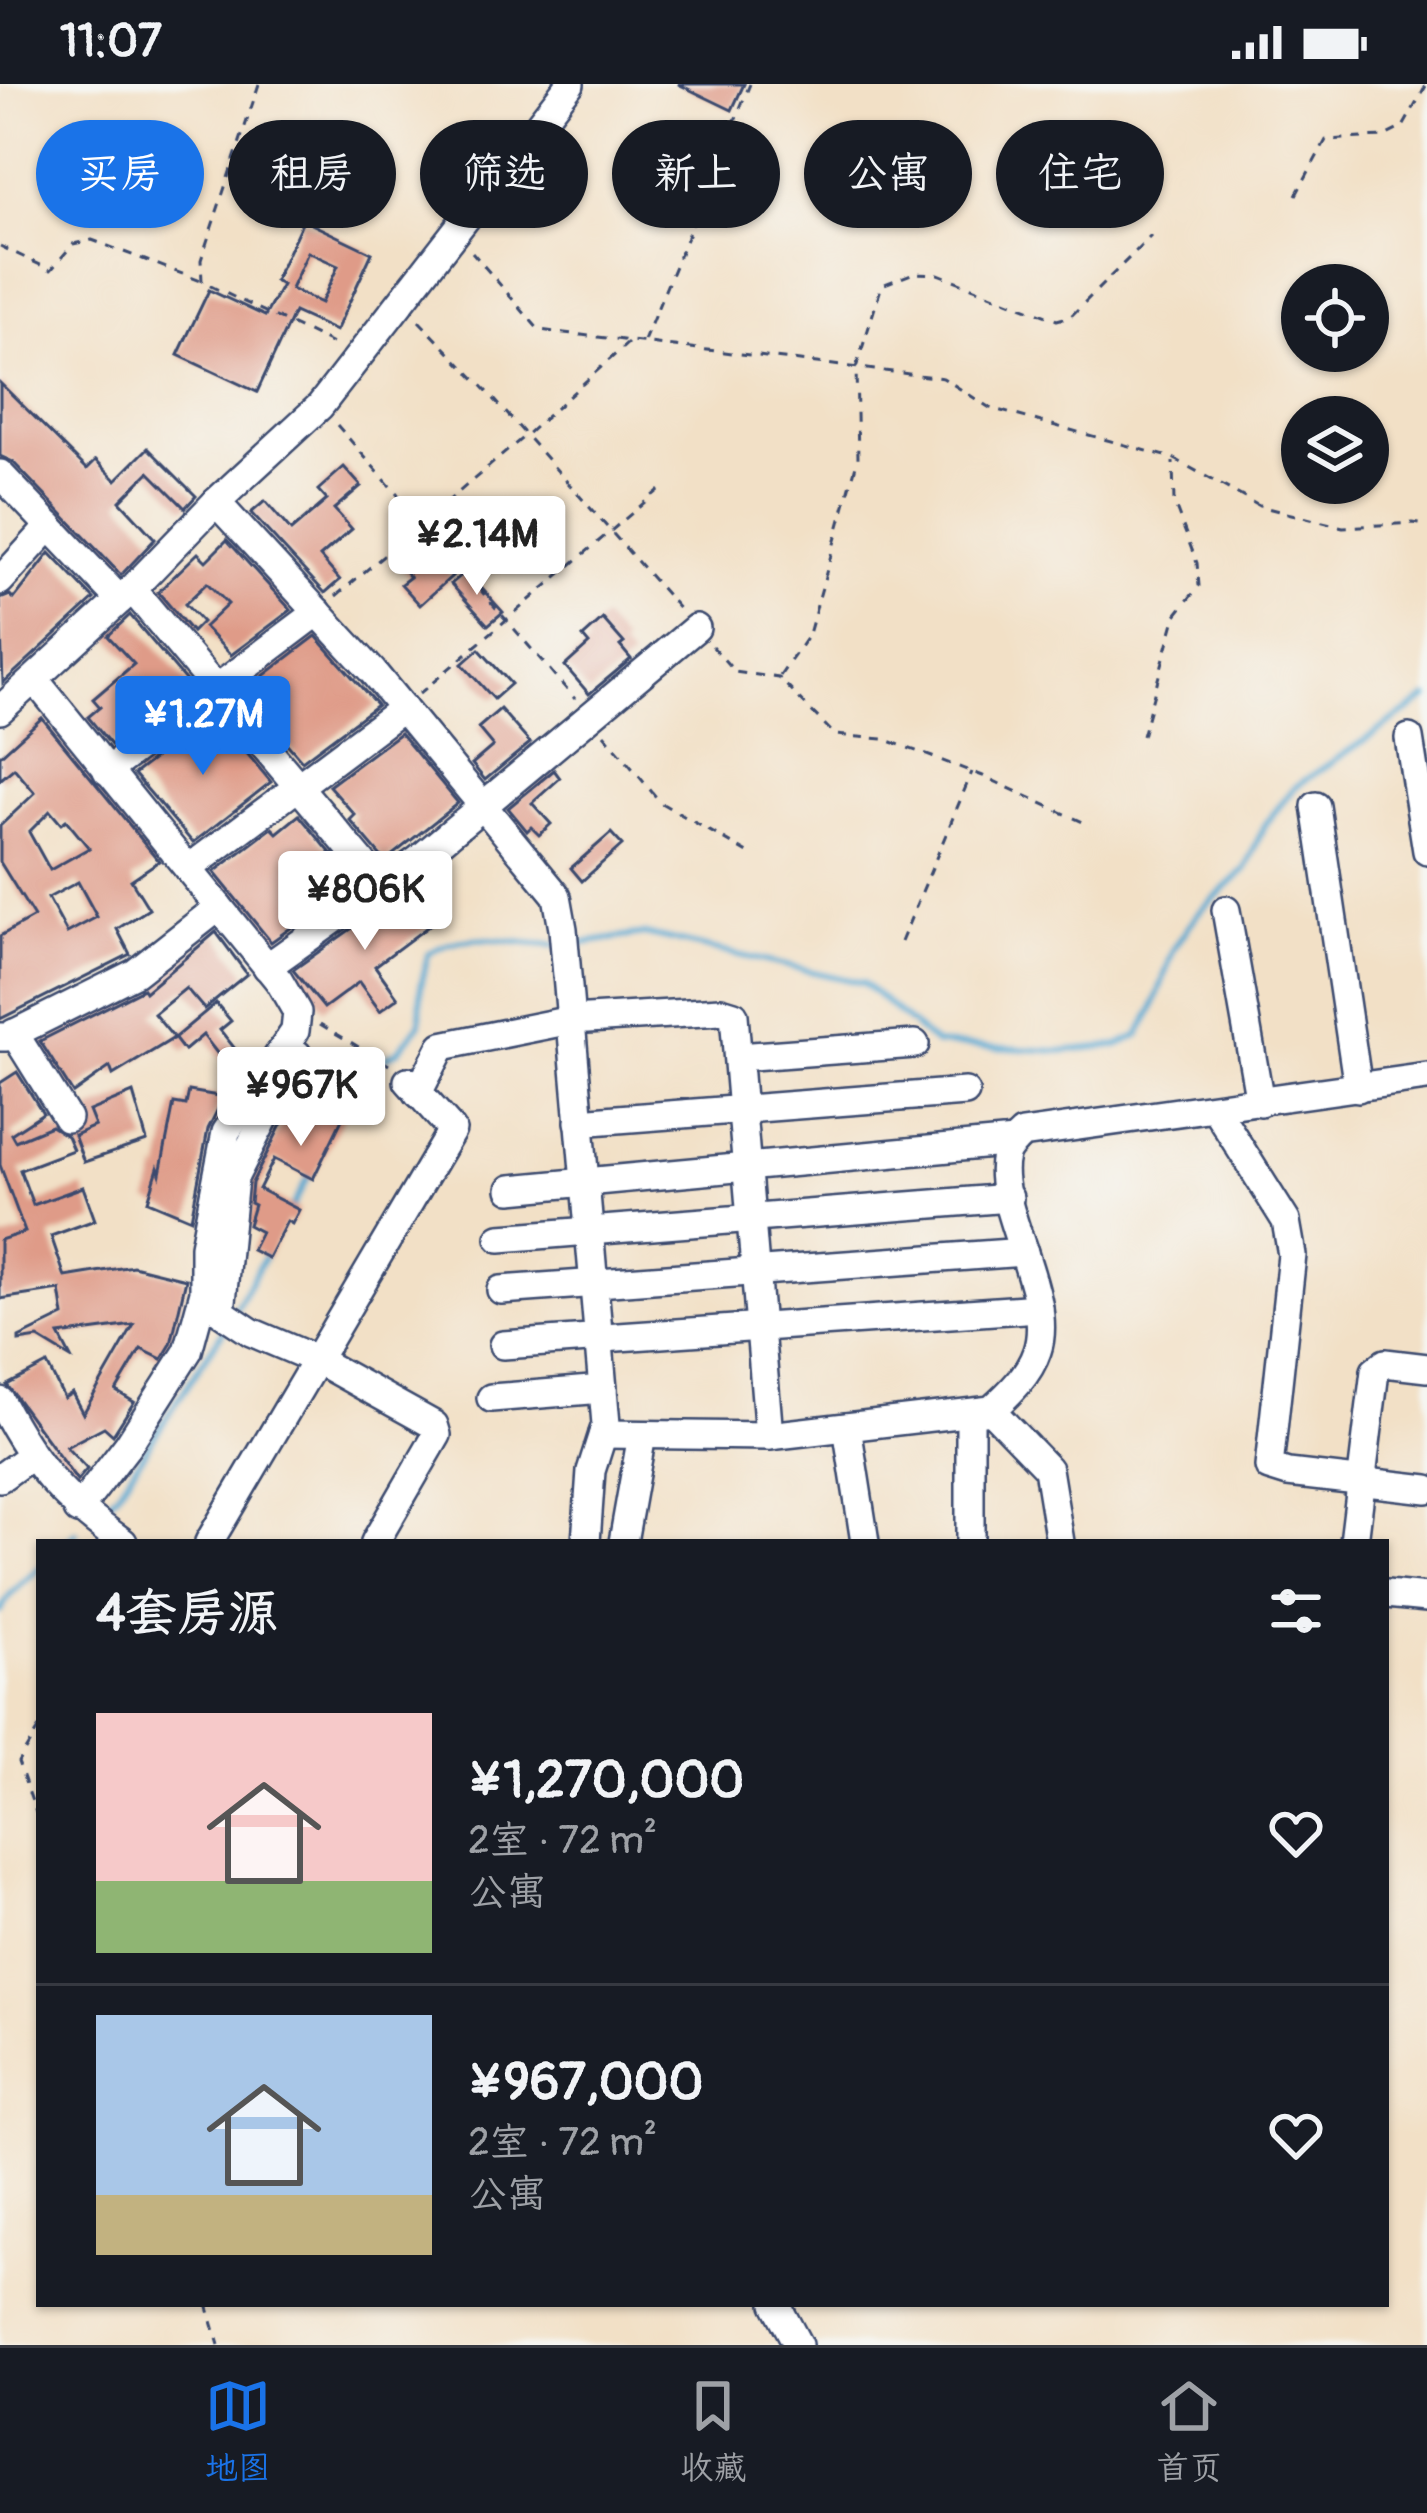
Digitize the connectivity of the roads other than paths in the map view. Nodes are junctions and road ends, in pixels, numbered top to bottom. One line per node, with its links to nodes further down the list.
1 (570, 84): 3 (street)
2 (0, 474): 4 (street)
3 (216, 502): 6 (street); 7 (street)
4 (50, 526): 5 (street); 6 (street)
5 (0, 581)
6 (126, 595): 9 (street); 10 (street)
7 (318, 612): 10 (street); 11 (street)
8 (696, 628): 17 (street)
9 (35, 680): 12 (street); 14 (street)
10 (216, 692): 14 (street); 15 (street)
11 (403, 708): 15 (street); 17 (street)
12 (0, 710)
13 (1409, 737): 18 (street)
14 (107, 771): 19 (street)
15 (299, 787): 19 (street); 20 (street)
16 (1316, 806): 30 (street)
17 (484, 807): 20 (street); 25 (street)
18 (1427, 851)
19 (188, 869): 21 (street)
20 (382, 886): 23 (street)
21 (219, 907): 23 (street); 26 (street)
22 (1226, 910): 32 (street)
23 (267, 967): 24 (street)
24 (305, 1016): 53 (street); 67 (street)
25 (571, 1020): 28 (street); 36 (street); 53 (street)
26 (7, 1035): 35 (street)
27 (915, 1044): 28 (street)
28 (738, 1057): 34 (street)
29 (1427, 1077): 30 (street)
30 (1358, 1088): 32 (street)
31 (965, 1092): 34 (street)
32 (1260, 1102): 33 (street)
33 (1215, 1108): 37 (street); 65 (street)
34 (742, 1109): 36 (street); 38 (street)
35 (67, 1118)
36 (579, 1122): 39 (street)
37 (1014, 1142): 38 (street); 41 (street)
38 (747, 1167): 39 (street); 42 (street)
39 (585, 1182): 40 (street); 43 (street)
40 (511, 1189)
41 (1009, 1198): 42 (street); 45 (street)
42 (751, 1218): 43 (street); 46 (street)
43 (589, 1231): 44 (street); 47 (street)
44 (500, 1238)
45 (1024, 1252): 46 (street); 49 (street)
46 (755, 1271): 47 (street); 50 (street)
47 (593, 1283): 48 (street); 51 (street)
48 (501, 1290)
49 (1039, 1308): 50 (street); 58 (street)
50 (760, 1327): 51 (street); 62 (street)
51 (598, 1338): 52 (street); 55 (street)
52 (503, 1345)
53 (316, 1360): 69 (street); 70 (street)
54 (1427, 1368): 65 (street)
55 (603, 1389): 56 (street); 60 (street)
56 (491, 1398)
57 (0, 1401): 63 (street)
58 (981, 1411): 59 (street); 74 (street); 75 (street)
59 (847, 1427): 62 (street); 73 (street)
60 (602, 1434): 61 (street); 71 (street)
61 (642, 1435): 62 (street); 72 (street)
62 (769, 1436)
63 (29, 1456): 64 (street); 67 (street)
64 (0, 1478)
65 (1360, 1481): 66 (street); 76 (street)
66 (1427, 1489)
67 (78, 1510): 68 (street)
68 (119, 1539)
69 (211, 1539)
70 (377, 1539)
71 (586, 1539)
72 (624, 1539)
73 (865, 1539)
74 (970, 1539)
75 (1060, 1539)
76 (1354, 1539)
77 (1389, 1594): 78 (street)
78 (1427, 1598)
79 (789, 2307): 80 (street)
80 (798, 2345)

